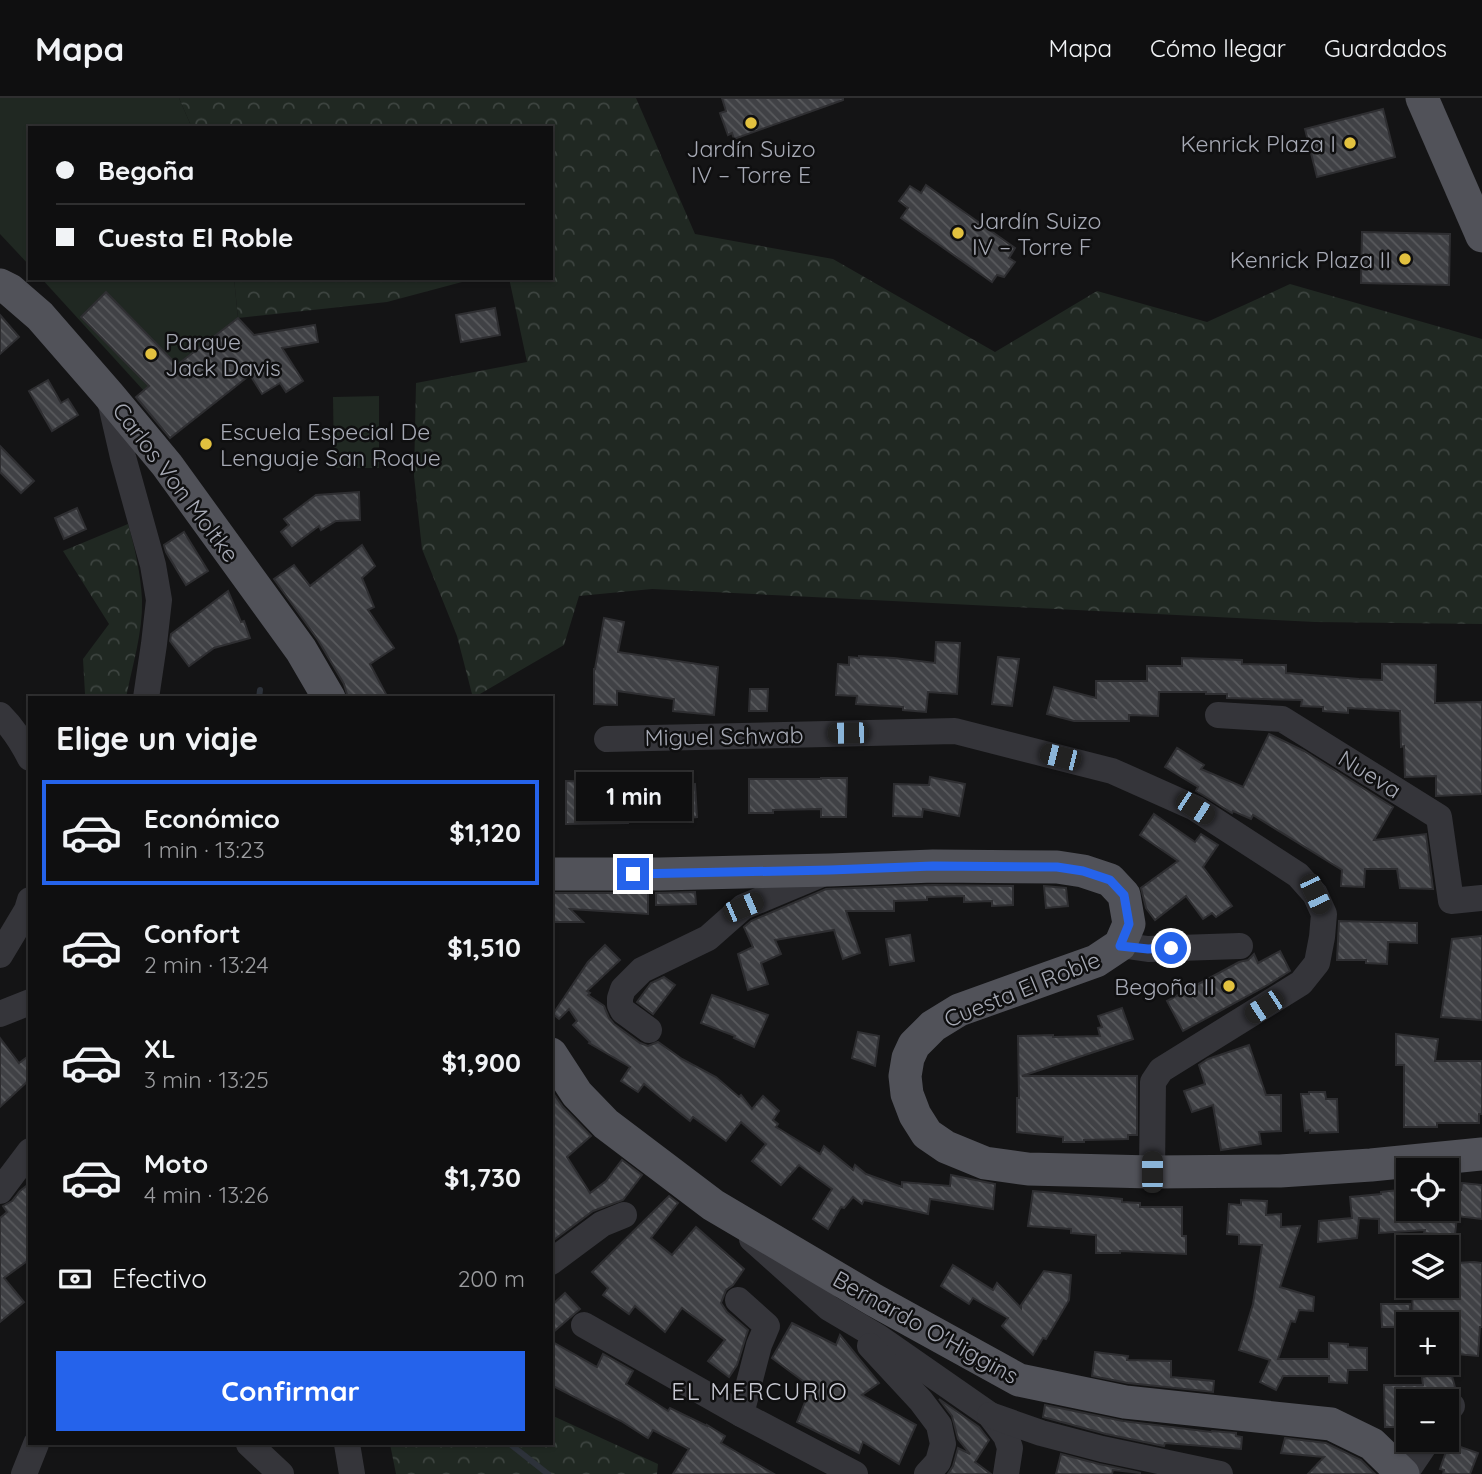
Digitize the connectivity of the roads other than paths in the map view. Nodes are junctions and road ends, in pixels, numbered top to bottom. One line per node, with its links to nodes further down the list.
1 (1422, 98): 2 (main road)
2 (1482, 236)
3 (3, 282): 4 (main road, Carlos Von Moltke)
4 (108, 394): 5 (street); 6 (main road, Carlos Von Moltke)
5 (146, 696)
6 (328, 696)
7 (0, 715): 10 (street)
8 (1218, 715): 13 (street, Nueva)
9 (607, 738): 24 (street, Miguel Schwab)
10 (28, 755)
11 (830, 870): 12 (main road, Cuesta El Roble); 15 (main road, Cuesta El Roble); 20 (street)
12 (553, 874)
13 (1482, 898)
14 (28, 907): 17 (street)
15 (1120, 946): 16 (street); 24 (main road, Cuesta El Roble)
16 (1240, 946)
17 (0, 955)
18 (28, 1003): 19 (street)
19 (0, 1014)
20 (649, 1030)
21 (553, 1057): 26 (main road, Bernardo O'Higgins)
22 (28, 1154): 25 (street)
23 (1482, 1154): 24 (main road, Cuesta El Roble)
24 (1152, 1172)
25 (0, 1191)
26 (713, 1205): 30 (street); 45 (main road, Bernardo O'Higgins)
27 (624, 1214): 28 (street)
28 (553, 1260)
29 (738, 1300): 32 (street)
30 (829, 1308): 33 (street); 42 (street)
31 (584, 1325): 32 (street)
32 (741, 1414): 41 (street)
33 (990, 1415): 43 (street); 44 (street)
34 (36, 1445): 38 (street)
35 (250, 1445): 39 (street)
36 (347, 1445): 40 (street)
37 (1420, 1452): 45 (street)
38 (24, 1474)
39 (281, 1474)
40 (352, 1474)
41 (855, 1474)
42 (927, 1474)
43 (1006, 1474)
44 (1220, 1474)
45 (1404, 1474)

